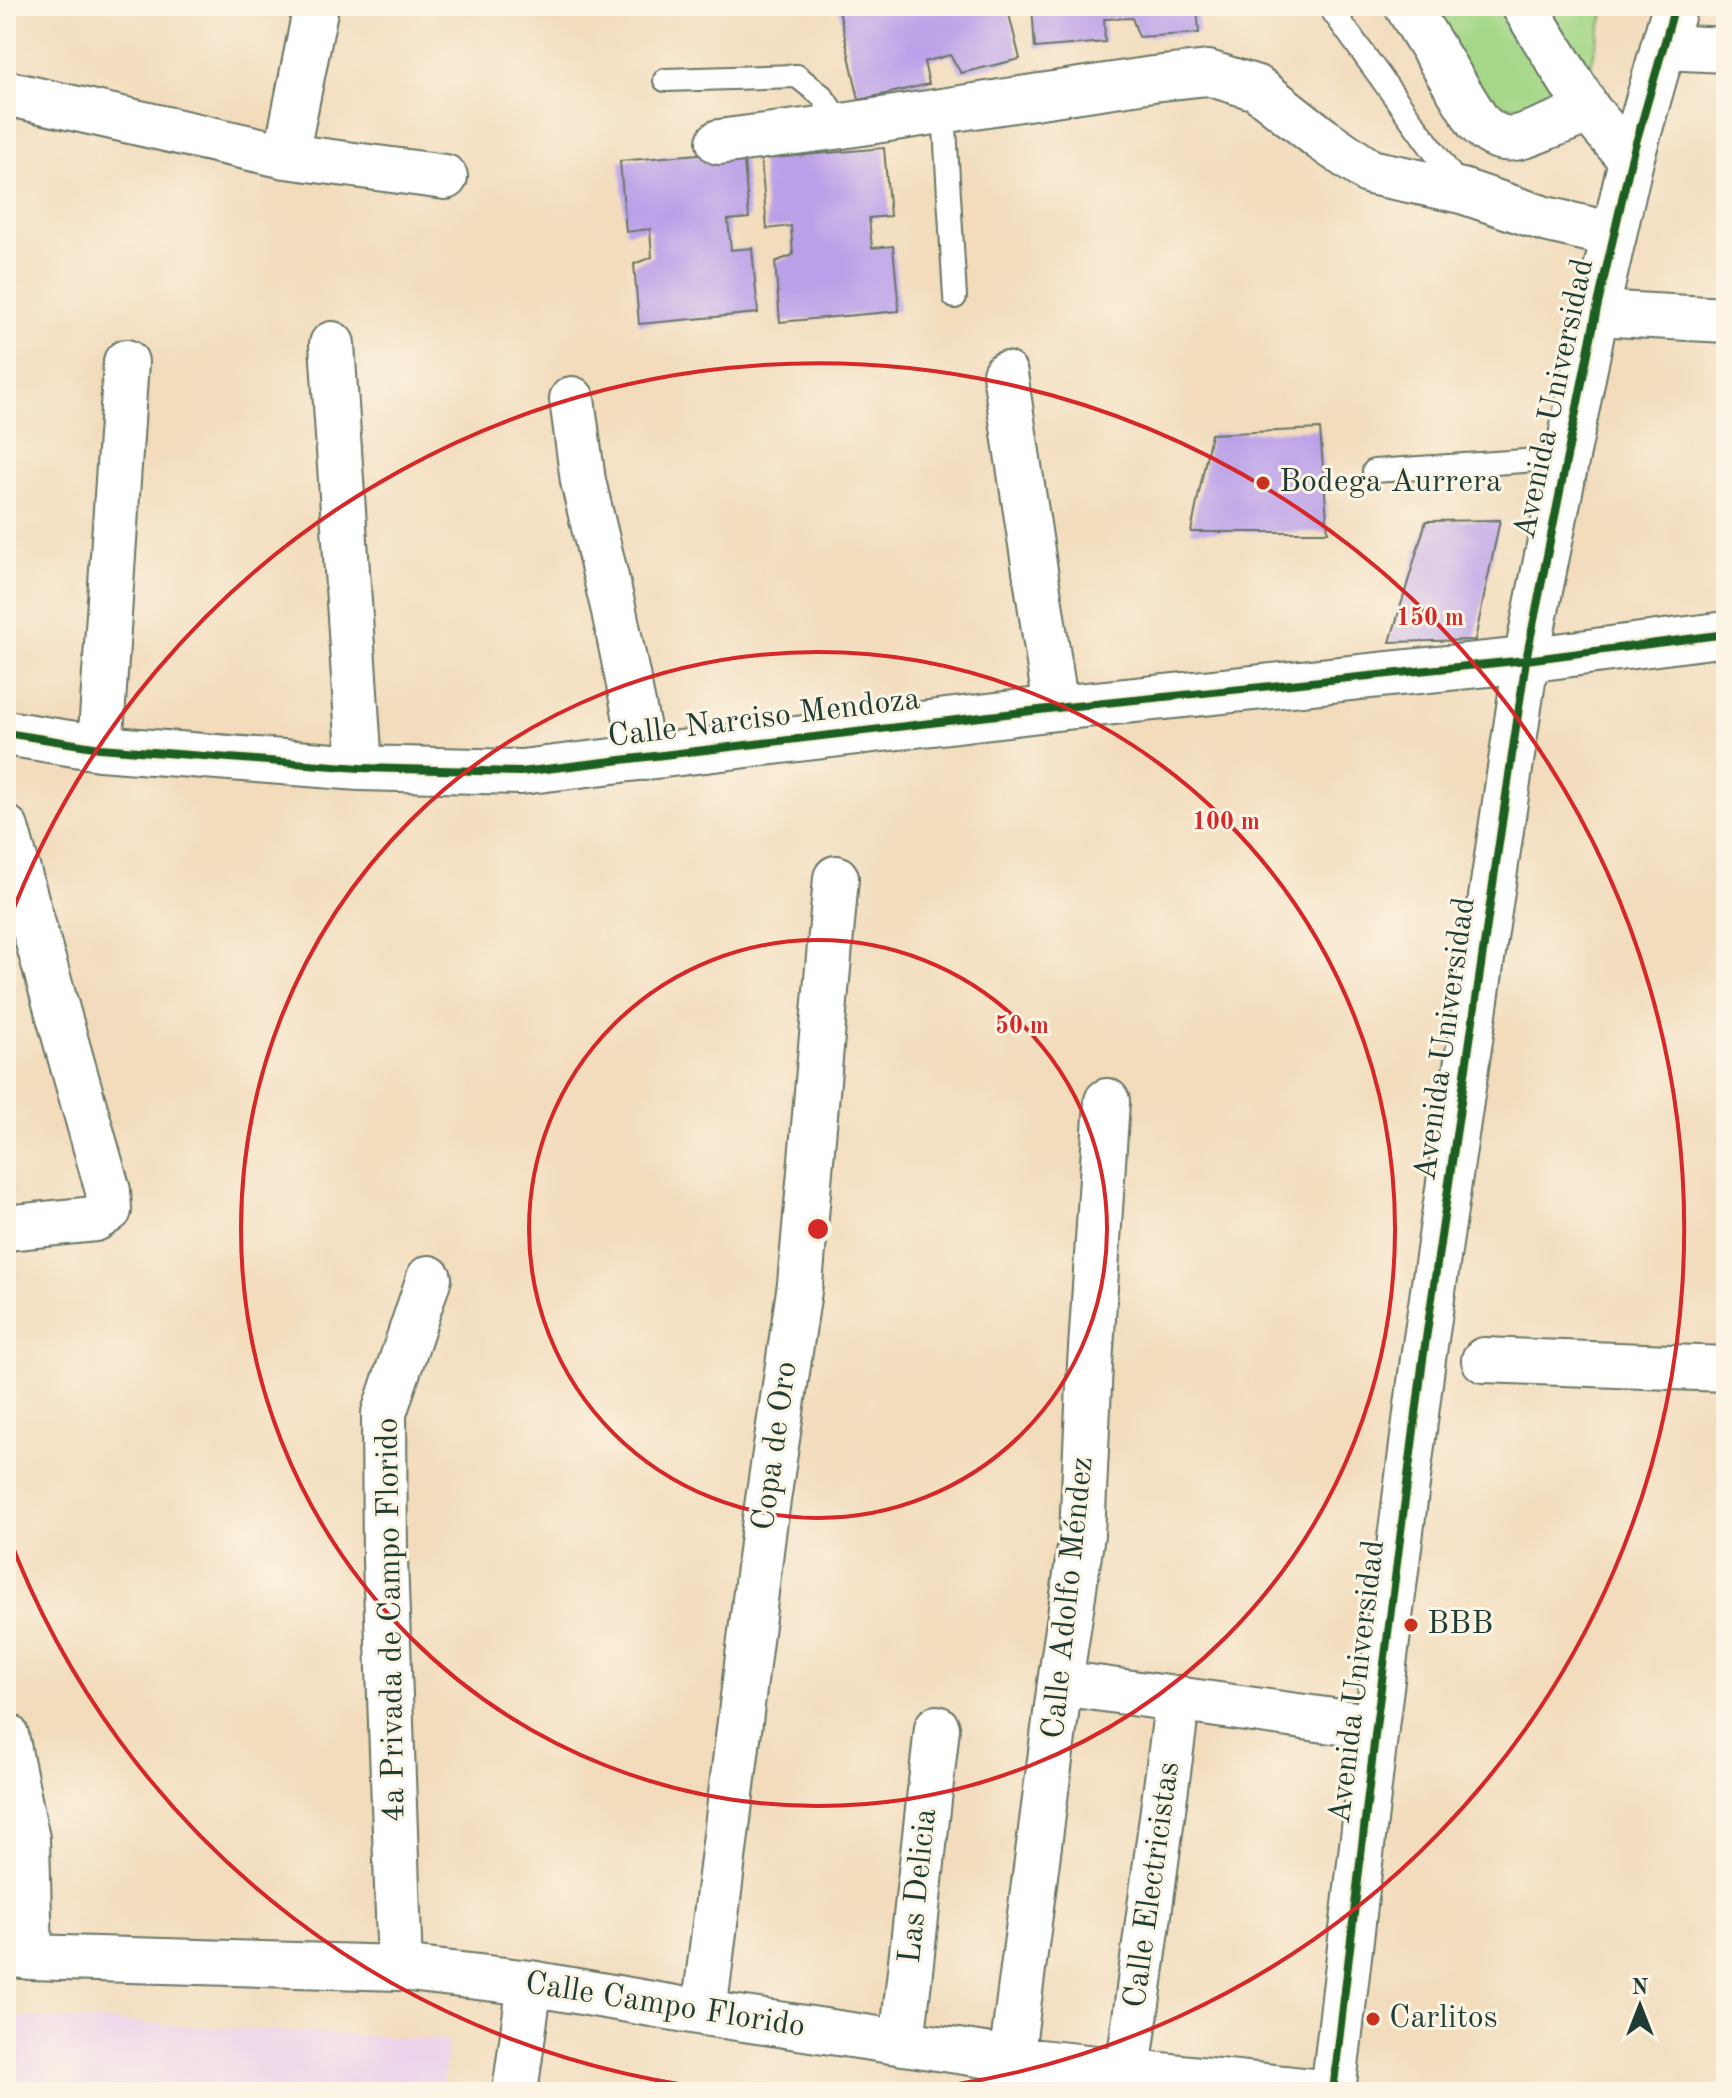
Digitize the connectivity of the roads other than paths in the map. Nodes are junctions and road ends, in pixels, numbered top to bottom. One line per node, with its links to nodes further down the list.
1 (316, 6): 14 (street)
2 (1329, 6): 17 (lane)
3 (1407, 6): 11 (street)
4 (1524, 6): 11 (street)
5 (1675, 6): 6 (street, Avenida Universidad)
6 (1663, 47): 7 (street); 15 (street, Avenida Universidad)
7 (1726, 50)
8 (665, 80): 12 (lane)
9 (6, 93): 14 (street)
10 (944, 111): 12 (street); 17 (street); 19 (lane)
11 (1589, 111): 15 (street)
12 (842, 126): 13 (street)
13 (719, 142)
14 (286, 156): 16 (street)
15 (1631, 160): 18 (street, Avenida Universidad)
16 (445, 177)
17 (1462, 191): 18 (street)
18 (1614, 235): 20 (street, Avenida Universidad)
19 (955, 297)
20 (1596, 313): 21 (street); 26 (street, Avenida Universidad)
21 (1726, 320)
22 (332, 344): 34 (street)
23 (126, 362): 32 (street)
24 (1005, 374): 30 (street)
25 (572, 399): 33 (street)
26 (1567, 458): 27 (lane); 29 (street, Avenida Universidad)
27 (1374, 471)
28 (1726, 634): 29 (street, Calle Narciso Mendoza)
29 (1526, 660): 30 (street, Calle Narciso Mendoza); 44 (street, Avenida Universidad)
30 (1056, 708): 33 (street, Calle Narciso Mendoza)
31 (6, 733): 32 (street, Calle Narciso Mendoza)
32 (100, 748): 34 (street, Calle Narciso Mendoza)
33 (644, 758): 34 (street, Calle Narciso Mendoza)
34 (360, 768)
35 (6, 828): 38 (street)
36 (836, 878): 50 (street, Copa de Oro)
37 (1107, 1101): 42 (street, Calle Adolfo Méndez)
38 (6, 1228)
39 (429, 1278): 48 (street, 4a Privada de Campo Florido)
40 (1484, 1360): 41 (street)
41 (1726, 1369)
42 (1060, 1683): 43 (street); 53 (street, Calle Adolfo Méndez)
43 (1178, 1698): 44 (street); 52 (street, Calle Electricistas)
44 (1376, 1727): 56 (street, Avenida Universidad)
45 (937, 1728): 51 (street, Las Delicia)
46 (6, 1735): 47 (street)
47 (18, 1956): 48 (street, Calle Campo Florido)
48 (400, 1968): 49 (street, Calle Campo Florido)
49 (530, 1983): 50 (street, Calle Campo Florido); 54 (street)
50 (704, 2013): 51 (street, Calle Campo Florido)
51 (902, 2043): 53 (street, Calle Campo Florido)
52 (1128, 2071): 53 (street, Calle Campo Florido); 55 (street, Calle Campo Florido)
53 (1009, 2076)
54 (515, 2092)
55 (1322, 2092)
56 (1333, 2092)

